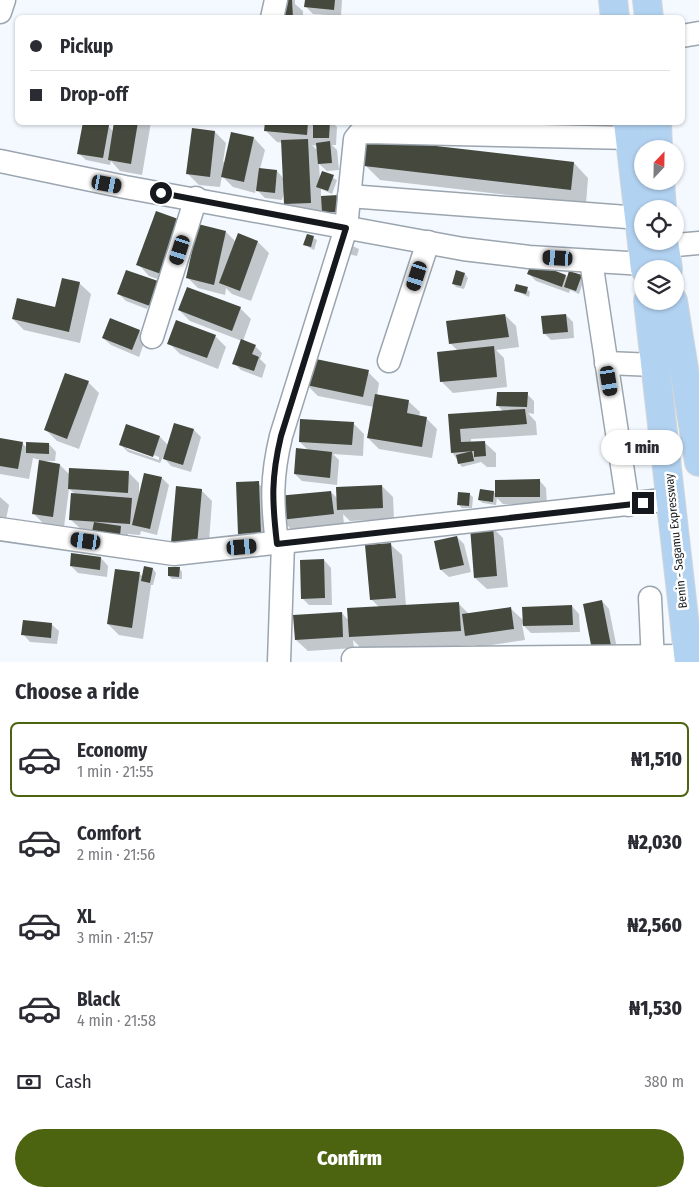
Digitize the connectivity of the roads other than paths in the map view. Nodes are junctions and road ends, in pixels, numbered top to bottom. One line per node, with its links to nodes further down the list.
1 (4, 0): 5 (street)
2 (276, 0): 6 (street)
3 (613, 0): 7 (highway)
4 (647, 0): 8 (highway)
5 (0, 12)
6 (273, 15)
7 (616, 15)
8 (649, 15)
9 (699, 33): 10 (street)
10 (685, 35)
11 (657, 125): 13 (highway)
12 (629, 130): 15 (street); 17 (highway)
13 (658, 140)
14 (0, 161): 16 (street)
15 (349, 196): 18 (street); 19 (street)
16 (196, 198): 19 (street); 26 (street)
17 (648, 200)
18 (634, 212)
19 (346, 228): 20 (street); 34 (street)
20 (428, 242): 23 (street); 27 (street)
21 (699, 242): 22 (street)
22 (657, 258): 23 (street)
23 (591, 260): 28 (street)
24 (649, 310): 29 (highway, Benin - Sagamu Expressway)
25 (674, 310): 30 (highway)
26 (152, 337)
27 (389, 361)
28 (606, 363): 29 (street); 32 (street)
29 (655, 364): 31 (highway, Benin - Sagamu Expressway)
30 (699, 462)
31 (672, 499): 32 (street); 37 (highway, Benin - Sagamu Expressway)
32 (628, 505): 34 (street)
33 (0, 529): 34 (street)
34 (280, 544): 39 (street)
35 (650, 598): 38 (street)
36 (353, 659): 38 (street)
37 (689, 659): 38 (street)
38 (653, 660)
39 (279, 662)

